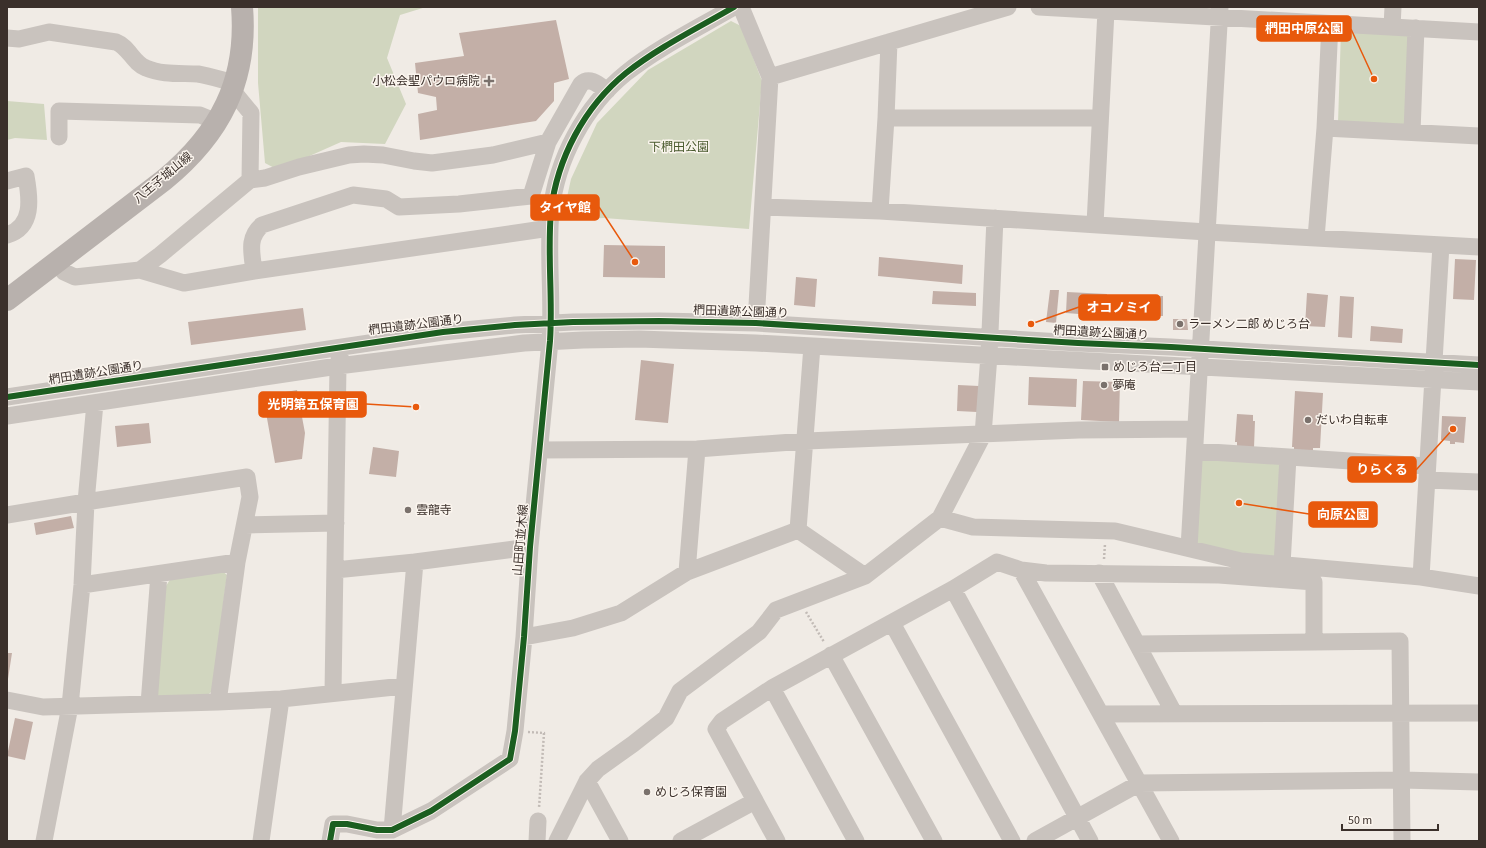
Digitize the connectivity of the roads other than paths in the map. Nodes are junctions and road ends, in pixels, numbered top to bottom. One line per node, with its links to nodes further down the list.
1 (242, 7): 16 (main road, 八王子城山線)
2 (734, 7): 17 (street, 山田町並木線)
3 (741, 7): 15 (street)
4 (1008, 7): 14 (street)
5 (1039, 7): 7 (street)
6 (1393, 7): 10 (street)
7 (1106, 11): 8 (street); 19 (street)
8 (1219, 12): 9 (street); 33 (street)
9 (1330, 24): 10 (street); 21 (street)
10 (1392, 27): 11 (street)
11 (1416, 28): 12 (street); 22 (street)
12 (1479, 32)
13 (7, 38): 16 (street)
14 (889, 42): 15 (street); 18 (street)
15 (770, 77): 28 (street)
16 (233, 86): 20 (main road, 八王子城山線); 26 (street)
17 (607, 91): 25 (street); 32 (street, 山田町並木線)
18 (886, 118): 19 (street); 29 (street)
19 (1099, 118): 31 (street)
20 (217, 122): 24 (street); 38 (main road, 八王子城山線)
21 (1325, 128): 22 (street); 35 (street)
22 (1412, 132): 23 (street)
23 (1479, 136)
24 (59, 137)
25 (548, 142): 26 (street); 40 (street)
26 (250, 180): 39 (street)
27 (7, 181): 34 (street)
28 (763, 207): 29 (street); 43 (street)
29 (880, 211): 30 (street)
30 (995, 218): 31 (street); 44 (street)
31 (1094, 224): 33 (street)
32 (550, 228): 40 (street); 42 (street, 山田町並木線)
33 (1208, 232): 35 (street); 48 (street)
34 (7, 235)
35 (1316, 238): 36 (street)
36 (1441, 245): 37 (street); 50 (street)
37 (1479, 247)
38 (56, 262): 39 (street); 41 (main road, 八王子城山線)
39 (140, 270): 40 (street)
40 (254, 271)
41 (7, 300)
42 (551, 323): 43 (street, 椚田遺跡公園通り); 45 (street, 山田町並木線); 46 (street, 椚田遺跡公園通り)
43 (756, 323): 44 (street, 椚田遺跡公園通り)
44 (989, 338): 48 (street, 椚田遺跡公園通り); 49 (street)
45 (550, 342): 47 (street); 52 (street); 63 (street, 山田町並木線)
46 (342, 346): 52 (street); 56 (street, 椚田遺跡公園通り)
47 (812, 346): 49 (street); 61 (street)
48 (1200, 349): 50 (street, 椚田遺跡公園通り); 53 (street)
49 (989, 355): 53 (street); 60 (street)
50 (1433, 363): 51 (street, 椚田遺跡公園通り); 54 (street)
51 (1479, 365)
52 (338, 366): 57 (street); 71 (street)
53 (1199, 367): 54 (street); 59 (street)
54 (1432, 380): 55 (street); 66 (street)
55 (1479, 382)
56 (7, 397)
57 (95, 403): 58 (street); 68 (street)
58 (7, 416)
59 (1195, 429): 60 (street); 64 (street)
60 (983, 435): 61 (street); 70 (street)
61 (806, 441): 62 (street); 73 (street)
62 (696, 449): 63 (street); 81 (street)
63 (540, 450): 74 (street, 山田町並木線)
64 (1195, 451): 65 (street); 75 (street)
65 (1288, 457): 66 (street); 78 (street)
66 (1427, 473): 67 (street); 85 (street)
67 (1479, 482)
68 (86, 502): 69 (street); 72 (street); 86 (street)
69 (7, 515)
70 (940, 518): 75 (street); 84 (street)
71 (336, 523): 72 (street); 79 (street)
72 (245, 525): 76 (street)
73 (798, 530): 81 (street); 84 (street)
74 (530, 547): 77 (street); 90 (street, 山田町並木線)
75 (1189, 548): 78 (street)
76 (237, 562): 83 (street); 99 (street)
77 (415, 562): 79 (street); 94 (street)
78 (1282, 565): 85 (street)
79 (335, 570): 96 (street)
80 (1021, 570): 82 (street); 88 (street); 105 (street)
81 (687, 572): 90 (street)
82 (1102, 573): 91 (street); 92 (street)
83 (159, 574): 86 (street); 100 (street)
84 (865, 576): 107 (street)
85 (1421, 576): 87 (street)
86 (82, 585): 101 (street)
87 (1479, 586)
88 (953, 589): 89 (street); 111 (street)
89 (892, 623): 93 (street); 124 (street)
90 (524, 637): 113 (street, 山田町並木線)
91 (1314, 641): 92 (street); 102 (street)
92 (1137, 644): 103 (street)
93 (831, 655): 95 (street); 123 (street)
94 (404, 686): 96 (street); 113 (street)
95 (772, 688): 110 (street); 122 (street)
96 (333, 692): 97 (street)
97 (281, 699): 99 (street); 115 (street)
98 (7, 700): 101 (street)
99 (218, 702): 100 (street)
100 (149, 704): 101 (street)
101 (70, 706): 114 (street)
102 (1401, 712): 103 (street); 104 (street); 106 (street)
103 (1174, 713): 105 (street)
104 (1479, 713)
105 (1102, 714): 109 (street)
106 (1402, 780): 108 (street); 109 (street); 128 (street)
107 (588, 781): 118 (street); 119 (street)
108 (1479, 782)
109 (1140, 783): 111 (street); 127 (street)
110 (755, 801): 120 (street); 121 (street)
111 (1078, 818): 125 (street); 126 (street)
112 (538, 821): 117 (street)
113 (392, 830): 116 (street)
114 (44, 841)
115 (261, 841)
116 (330, 841)
117 (537, 841)
118 (556, 841)
119 (620, 841)
120 (681, 841)
121 (777, 841)
122 (856, 841)
123 (934, 841)
124 (1012, 841)
125 (1035, 841)
126 (1090, 841)
127 (1171, 841)
128 (1402, 841)

